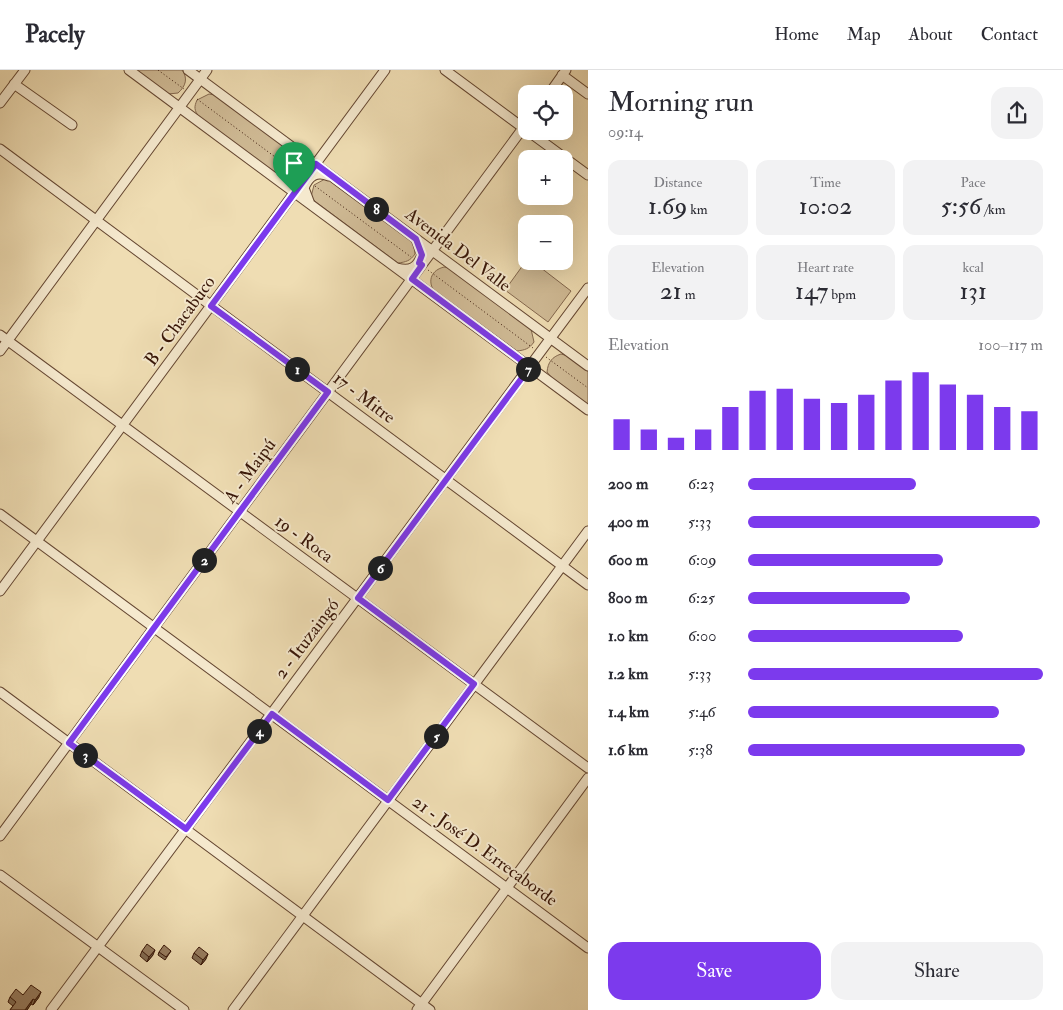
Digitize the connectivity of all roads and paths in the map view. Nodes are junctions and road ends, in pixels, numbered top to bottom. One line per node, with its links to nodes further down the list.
1 (25, 70): 10 (street)
2 (129, 70): 14 (street)
3 (158, 70): 12 (path)
4 (187, 70): 9 (street, Avenida Del Valle); 12 (street)
5 (207, 70): 9 (street)
6 (385, 70): 22 (street, B - Chacabuco)
7 (446, 70): 17 (street)
8 (564, 73): 11 (street); 13 (street)
9 (200, 79): 12 (street); 22 (street, Avenida Del Valle)
10 (14, 84): 15 (street); 18 (street)
11 (555, 85)
12 (189, 93): 14 (street); 16 (street); 25 (path)
13 (588, 94)
14 (164, 96): 16 (street)
15 (0, 103)
16 (180, 108): 26 (street); 28 (street)
17 (518, 122)
18 (72, 125)
19 (518, 138): 30 (street, A - Maipú)
20 (542, 140): 24 (street)
21 (0, 149): 28 (street, 17 - Mitre)
22 (316, 164): 23 (street, Avenida Del Valle); 25 (street, B - Chacabuco)
23 (332, 176): 25 (street); 29 (street, Avenida Del Valle)
24 (588, 176)
25 (306, 180): 26 (street, B - Chacabuco); 27 (street); 31 (path)
26 (294, 193): 27 (street); 35 (street, B - Chacabuco)
27 (310, 204): 32 (street)
28 (96, 221): 35 (street, 17 - Mitre); 36 (street)
29 (416, 239): 30 (street, Avenida Del Valle); 31 (street)
30 (432, 251): 31 (street, A - Maipú); 37 (street, Avenida Del Valle)
31 (420, 264): 32 (street); 33 (street, A - Maipú); 39 (path)
32 (395, 267): 33 (street)
33 (412, 279): 41 (street); 43 (street, A - Maipú)
34 (588, 288): 37 (street, 2 - Ituzaingó)
35 (211, 306): 43 (street, 17 - Mitre); 45 (street, B - Chacabuco)
36 (4, 338): 38 (street); 45 (street, 19 - Roca)
37 (551, 338): 39 (street, 2 - Ituzaingó); 40 (street, Avenida Del Valle)
38 (0, 351)
39 (540, 353): 41 (street, 2 - Ituzaingó); 42 (path)
40 (588, 366)
41 (530, 367): 44 (street); 46 (street, 2 - Ituzaingó)
42 (588, 388)
43 (328, 392): 46 (street, 17 - Mitre); 47 (street, A - Maipú)
44 (588, 410)
45 (122, 425): 47 (street, 19 - Roca); 50 (street, B - Chacabuco)
46 (446, 480): 51 (street, 17 - Mitre); 54 (street, 2 - Ituzaingó)
47 (240, 512): 54 (street, 19 - Roca); 55 (street, A - Maipú)
48 (0, 514): 50 (street, 21 - José D. Errecaborde)
49 (588, 531): 51 (street)
50 (37, 541): 53 (street, B - Chacabuco); 55 (street, 21 - José D. Errecaborde)
51 (562, 566): 52 (street, 17 - Mitre); 56 (street)
52 (588, 584)
53 (0, 591)
54 (358, 598): 56 (street, 19 - Roca); 58 (street, 2 - Ituzaingó)
55 (154, 628): 58 (street, 21 - José D. Errecaborde); 59 (street, A - Maipú)
56 (474, 684): 60 (street, 19 - Roca); 62 (street)
57 (0, 692): 59 (street)
58 (272, 714): 62 (street, 21 - José D. Errecaborde); 63 (street, 2 - Ituzaingó)
59 (69, 743): 63 (street); 64 (street, A - Maipú)
60 (588, 768)
61 (588, 778): 66 (street)
62 (388, 800): 66 (street, 21 - José D. Errecaborde); 67 (street)
63 (186, 829): 67 (street); 68 (street, 2 - Ituzaingó)
64 (0, 836)
65 (0, 875): 68 (street)
66 (507, 888): 69 (street, 21 - José D. Errecaborde); 70 (street)
67 (303, 916): 70 (street); 73 (street)
68 (98, 947): 71 (street, 2 - Ituzaingó); 72 (street)
69 (588, 948)
70 (419, 1007): 74 (street)
71 (52, 1010)
72 (184, 1010)
73 (233, 1010)
74 (430, 1010)

